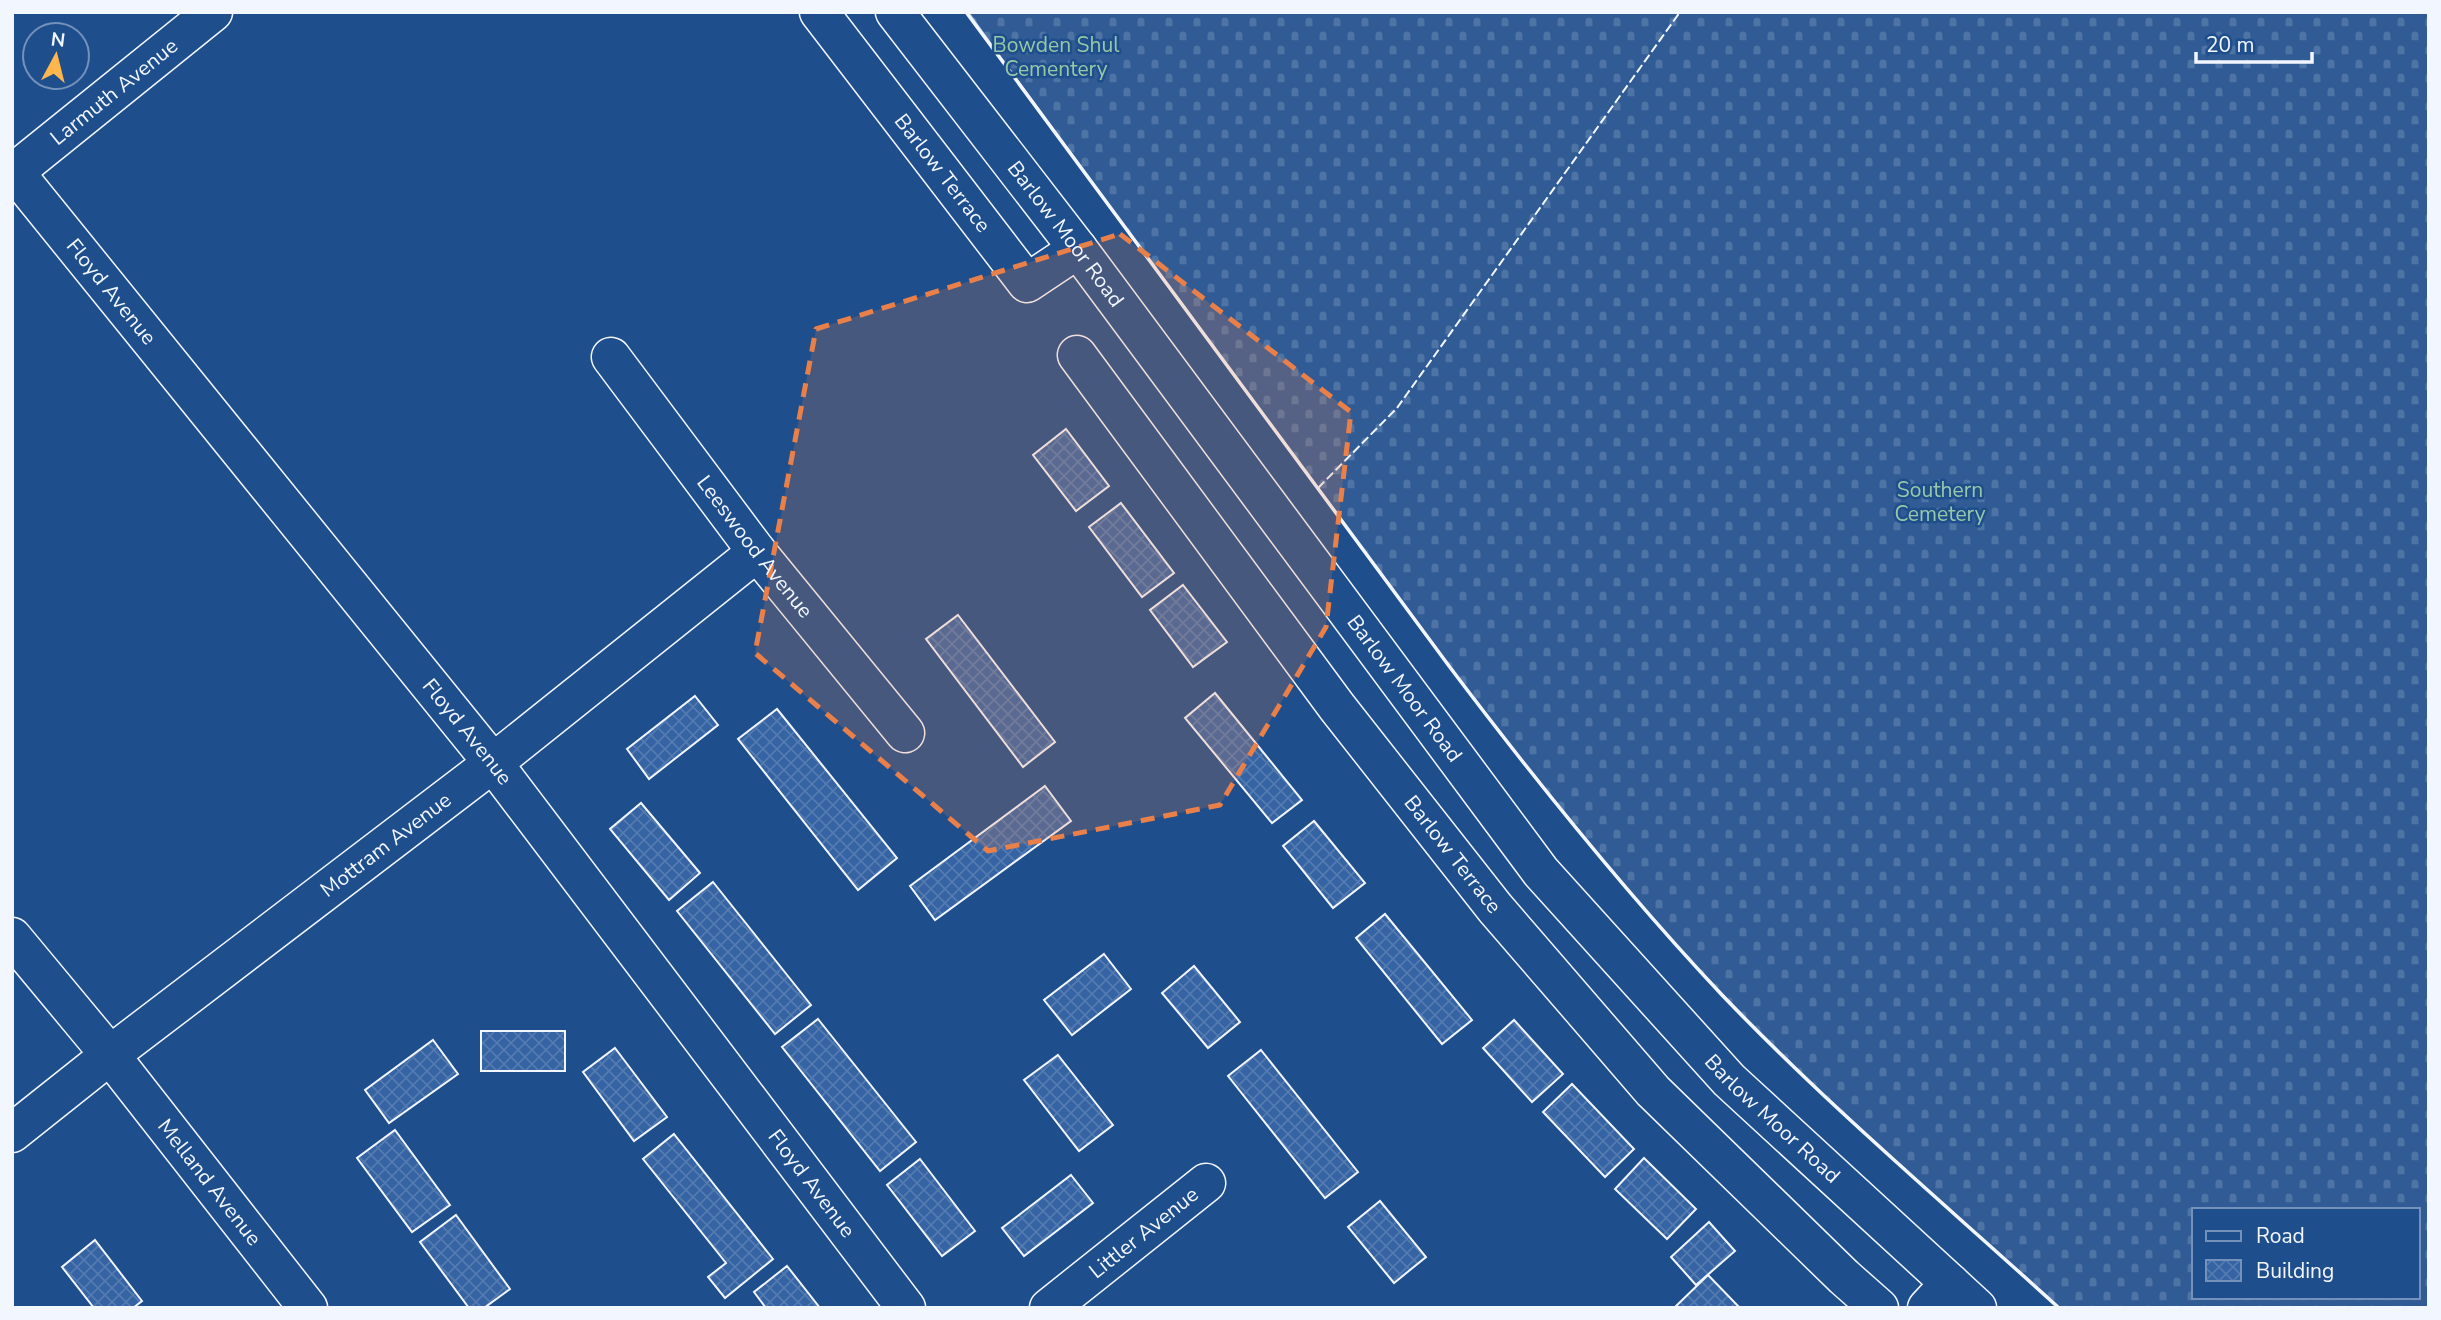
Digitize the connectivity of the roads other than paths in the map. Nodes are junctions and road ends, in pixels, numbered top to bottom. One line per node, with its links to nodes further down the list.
1 (213, 12): 4 (street, Larmuth Avenue)
2 (819, 12): 5 (street, Barlow Terrace)
3 (895, 12): 5 (street, Barlow Moor Road)
4 (13, 172): 10 (street, Floyd Avenue)
5 (1078, 249): 15 (street, Barlow Moor Road)
6 (1077, 355): 19 (street, Barlow Terrace)
7 (611, 357): 8 (street, Leeswood Avenue)
8 (757, 552): 9 (street, Leeswood Avenue); 10 (street, Mottram Avenue)
9 (905, 733)
10 (493, 763): 12 (street, Mottram Avenue); 17 (street, Floyd Avenue)
11 (12, 937): 12 (street, Melland Avenue)
12 (110, 1055): 13 (street, Mottram Avenue); 16 (street, Melland Avenue)
13 (12, 1133)
14 (1206, 1183): 18 (street, Littler Avenue)
15 (1938, 1295): 20 (street, Barlow Moor Road)
16 (308, 1308)
17 (906, 1308)
18 (1049, 1308)
19 (1879, 1308)
20 (1977, 1308)

